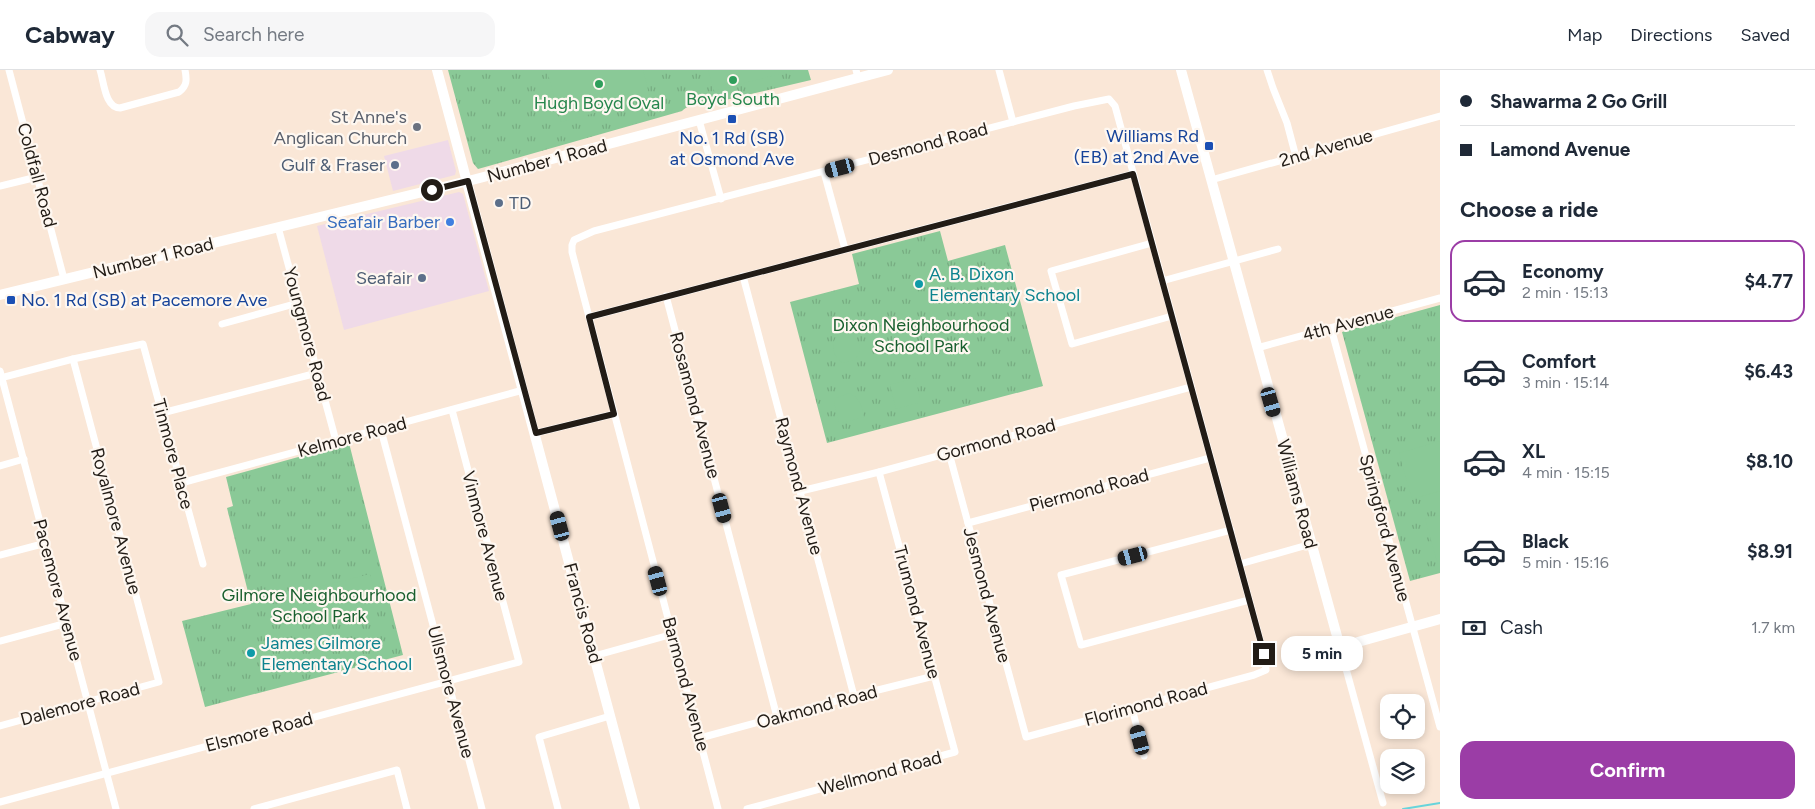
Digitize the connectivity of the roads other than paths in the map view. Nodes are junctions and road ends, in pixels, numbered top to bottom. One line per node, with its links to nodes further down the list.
1 (9, 70): 9 (street); 17 (street, Coldfall Road)
2 (100, 70): 3 (street)
3 (185, 70)
4 (437, 70): 19 (street, Francis Road)
5 (888, 70): 10 (street, Number 1 Road)
6 (999, 70): 13 (street)
7 (1181, 70): 18 (street, Williams Road)
8 (1267, 70): 14 (street)
9 (0, 72)
10 (857, 74): 12 (street, Number 1 Road)
11 (1440, 116): 14 (street, 2nd Avenue)
12 (699, 120): 19 (street, Number 1 Road); 21 (street)
13 (1012, 122): 15 (street, Desmond Road); 16 (street, Desmond Road)
14 (1296, 156): 18 (street, 2nd Avenue)
15 (824, 172): 21 (street, Desmond Road); 25 (street)
16 (1133, 174): 24 (street); 25 (street)
17 (37, 177): 20 (street); 29 (street, Coldfall Road)
18 (1211, 180): 27 (street, Williams Road)
19 (468, 181): 22 (street, Number 1 Road); 44 (street, Francis Road)
20 (0, 186)
21 (721, 199): 23 (street, Desmond Road)
22 (278, 227): 29 (street, Number 1 Road); 34 (street, Youngmore Road)
23 (574, 240): 36 (street, Barmond Avenue)
24 (1152, 243): 30 (street); 35 (street)
25 (845, 249): 28 (street)
26 (1278, 249): 27 (street)
27 (1233, 262): 30 (street); 39 (street, Williams Road)
28 (743, 276): 32 (street); 57 (street, Raymond Avenue)
29 (64, 279): 31 (street, Number 1 Road)
30 (1162, 281): 35 (street)
31 (0, 295)
32 (666, 296): 36 (street); 81 (street, Rosamond Avenue)
33 (1440, 298): 38 (street, 4th Avenue)
34 (298, 303): 37 (street); 41 (street, Youngmore Road)
35 (1172, 316): 43 (street)
36 (589, 317): 47 (street, Barmond Avenue)
37 (222, 324)
38 (1330, 328): 39 (street, 4th Avenue); 68 (street, Springford Avenue)
39 (1257, 348): 61 (street, Williams Road)
40 (73, 359): 42 (street); 46 (street, Tinmore Place); 76 (street, Royalmore Avenue)
41 (317, 372): 46 (street); 50 (street, Youngmore Road)
42 (1, 376): 53 (street, Pacemore Avenue)
43 (1191, 387): 51 (street, Gormond Road); 52 (street)
44 (523, 390): 45 (street, Kelmore Road); 49 (street, Francis Road)
45 (452, 410): 48 (street, Kelmore Road); 73 (street, Vinmore Avenue)
46 (162, 413): 56 (street, Tinmore Place)
47 (614, 414): 49 (street); 69 (street, Barmond Avenue)
48 (381, 430): 50 (street, Kelmore Road); 75 (street, Ullsmore Avenue)
49 (536, 433): 72 (street, Francis Road)
50 (336, 441): 56 (street, Kelmore Road)
51 (949, 453): 55 (street, Gormond Road); 58 (street, Jesmond Avenue)
52 (1210, 458): 58 (street, Piermond Road); 59 (street)
53 (24, 459): 54 (street); 60 (street, Pacemore Avenue)
54 (0, 466)
55 (879, 472): 57 (street, Gormond Road); 74 (street, Trumond Avenue)
56 (181, 483): 63 (street, Tinmore Place)
57 (801, 491): 77 (street, Raymond Avenue)
58 (968, 523): 84 (street, Jesmond Avenue)
59 (1231, 530): 64 (street); 65 (street)
60 (46, 543): 62 (street); 67 (street, Pacemore Avenue)
61 (1310, 544): 64 (street); 71 (street, Williams Road)
62 (0, 555)
63 (203, 564)
64 (1240, 564): 65 (street)
65 (1249, 600): 79 (street, Florimond Road)
66 (1440, 619): 68 (street)
67 (67, 622): 70 (street); 78 (street, Pacemore Avenue)
68 (1413, 627): 71 (street); 83 (street, Springford Avenue)
69 (672, 634): 72 (street); 85 (street, Barmond Avenue)
70 (0, 641)
71 (1340, 647): 90 (street, Williams Road)
72 (594, 656): 80 (street, Francis Road)
73 (519, 662): 75 (street, Elsmore Road)
74 (934, 676): 77 (street, Oakmond Road); 86 (street, Trumond Avenue)
75 (448, 681): 88 (street, Elsmore Road); 94 (street, Ullsmore Avenue)
76 (160, 682): 78 (street, Dalemore Road)
77 (854, 696): 81 (street, Oakmond Road)
78 (88, 702): 82 (street, Dalemore Road); 88 (street, Pacemore Avenue)
79 (1132, 708): 84 (street, Florimond Road); 87 (street)
80 (610, 716): 95 (street); 96 (street, Francis Road)
81 (777, 717): 85 (street, Oakmond Road)
82 (0, 726)
83 (1440, 727)
84 (1026, 737)
85 (700, 738): 97 (street, Barmond Avenue)
86 (955, 752): 98 (street, Wellmond Road)
87 (1144, 756)
88 (107, 773): 89 (street, Elsmore Road); 91 (street, Pacemore Avenue)
89 (0, 802)
90 (1383, 803)
91 (116, 809)
92 (254, 809): 93 (street)
93 (407, 809)
94 (482, 809)
95 (558, 809)
96 (635, 809)
97 (718, 809)
98 (747, 809)

